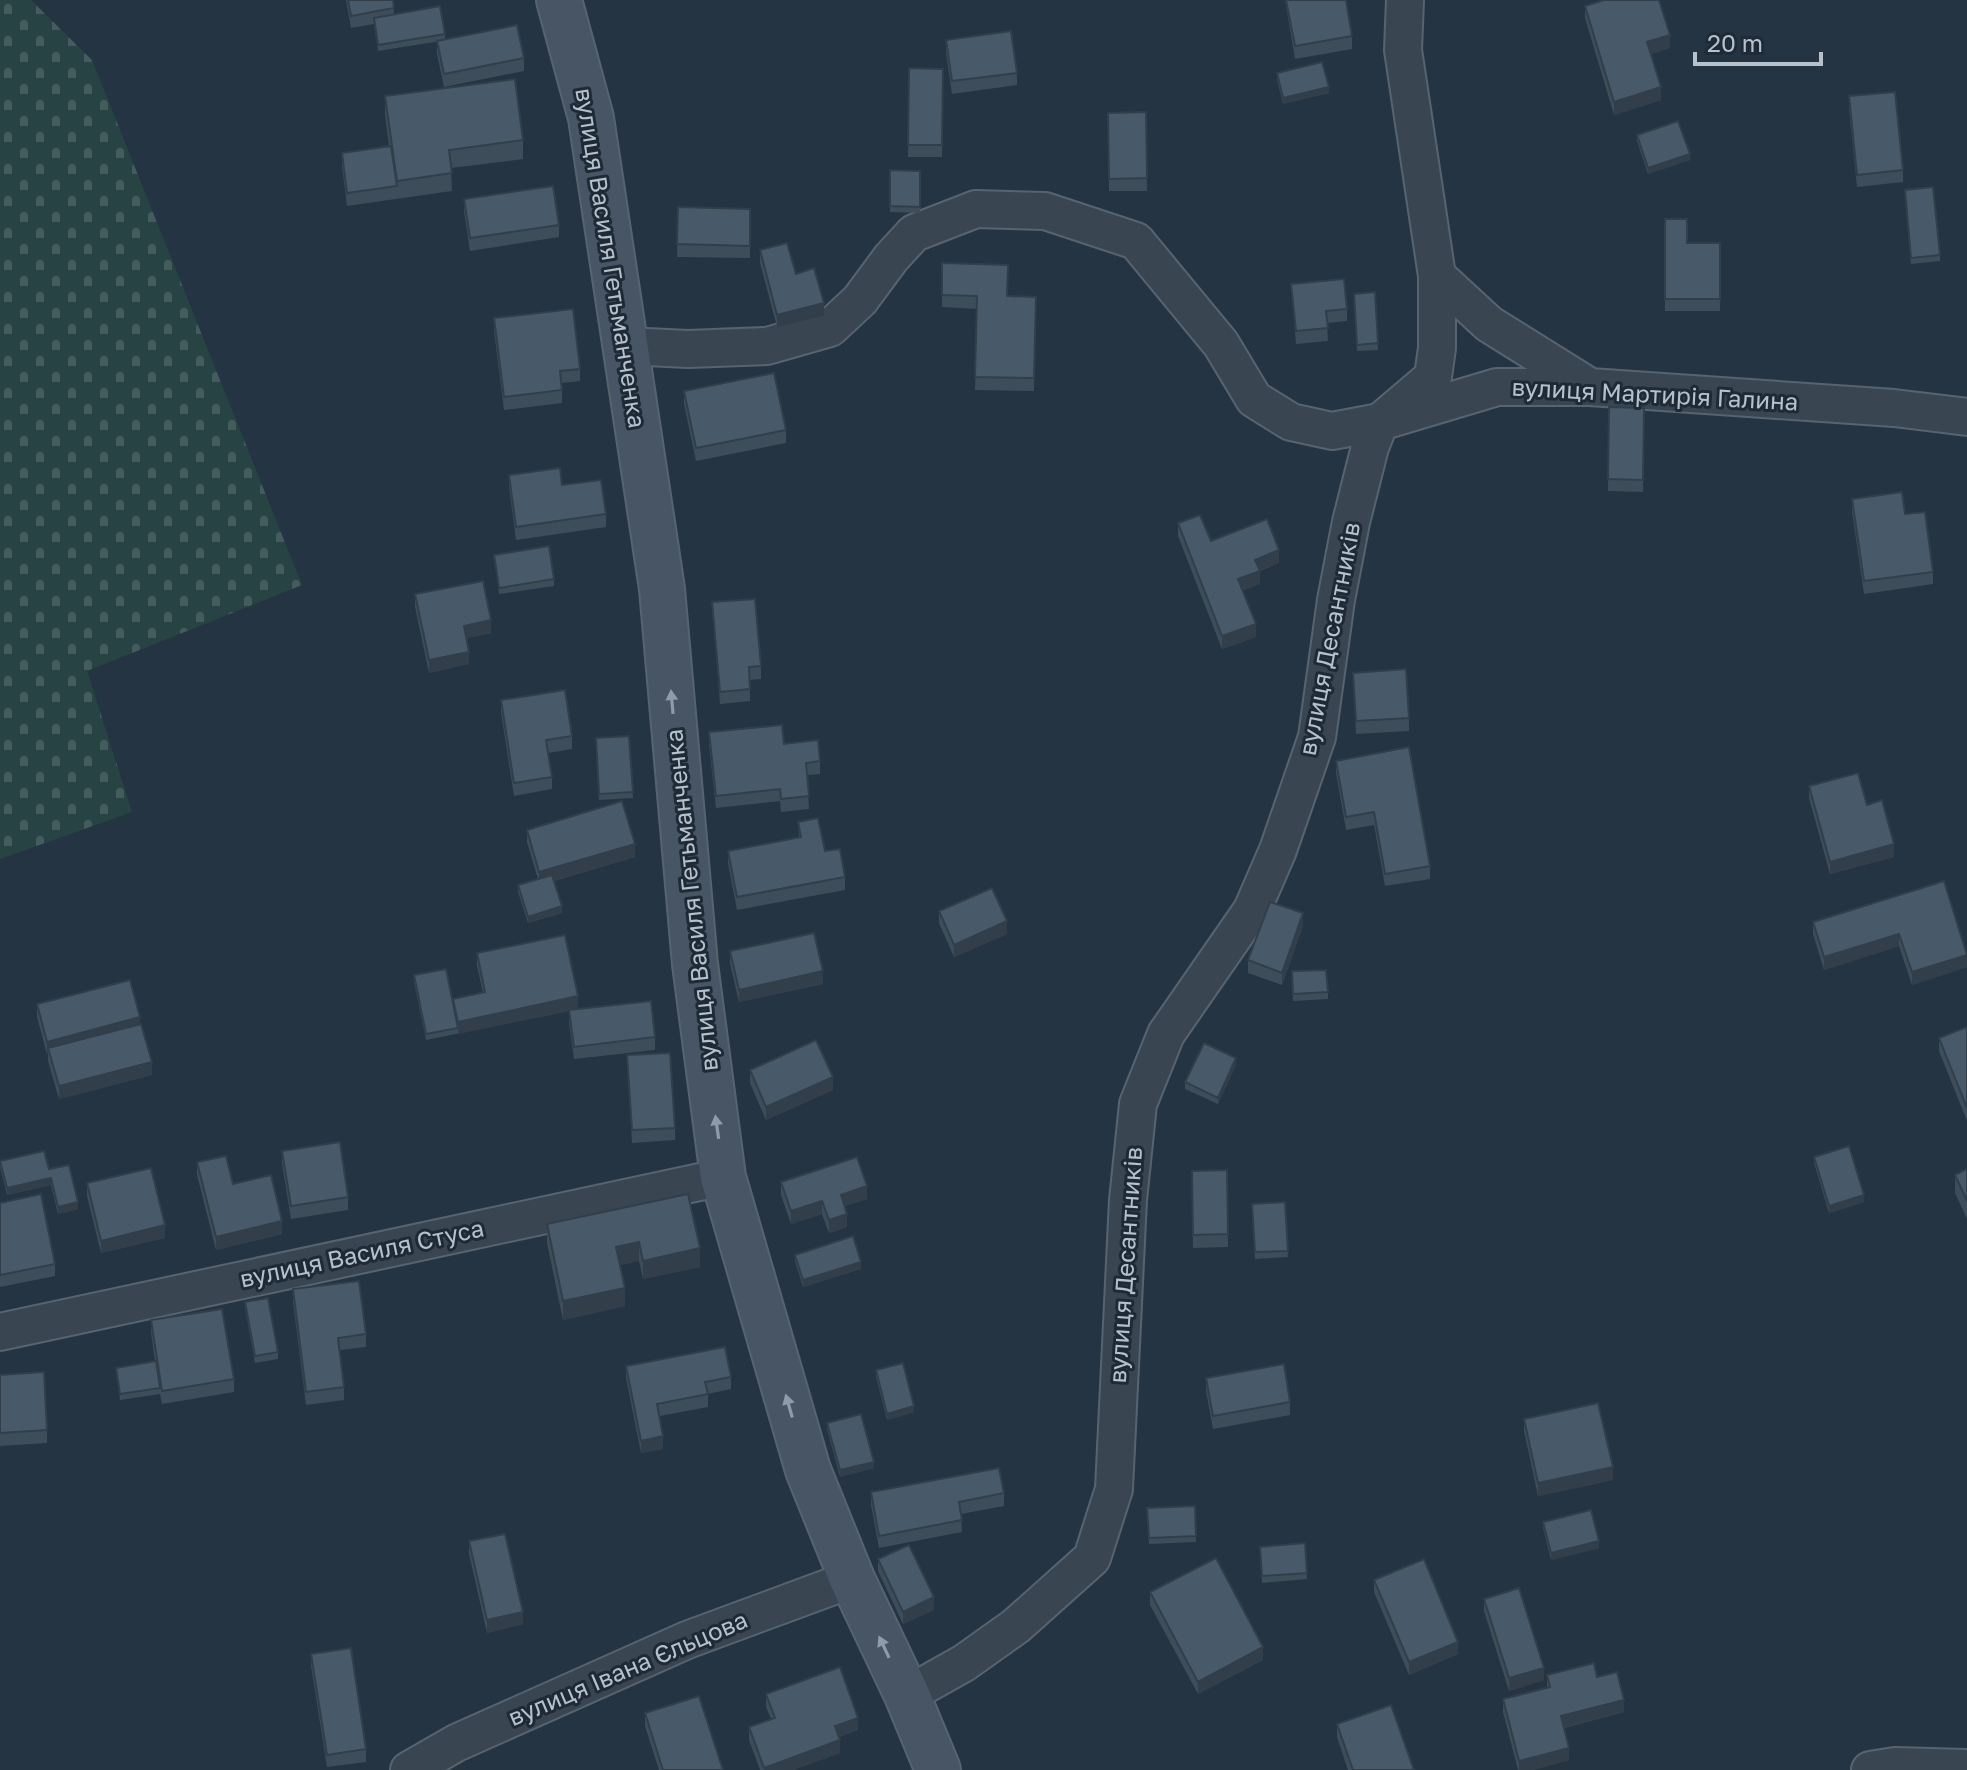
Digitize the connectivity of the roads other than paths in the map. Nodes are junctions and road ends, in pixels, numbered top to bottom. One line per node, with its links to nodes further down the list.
1 (559, 0): 4 (street, вулиця Василя Гетьманченка)
2 (1405, 0): 3 (street)
3 (1437, 276): 5 (street); 7 (street)
4 (626, 346): 7 (street, вулиця Мартирія Галина); 8 (street, вулиця Василя Гетьманченка, one-way to 4)
5 (1590, 387): 6 (street, вулиця Мартирія Галина); 7 (street, вулиця Мартирія Галина)
6 (1967, 417)
7 (1380, 422): 11 (street, вулиця Десантників)
8 (723, 1177): 9 (street, вулиця Василя Стуса); 10 (street, вулиця Василя Гетьманченка, one-way to 8)
9 (0, 1332)
10 (852, 1579): 11 (street, вулиця Василя Гетьманченка, one-way to 10); 13 (street, вулиця Івана Єльцова)
11 (907, 1695): 14 (street, вулиця Василя Гетьманченка)
12 (1967, 1768): 15 (street)
13 (409, 1770)
14 (938, 1770)
15 (1870, 1770)

